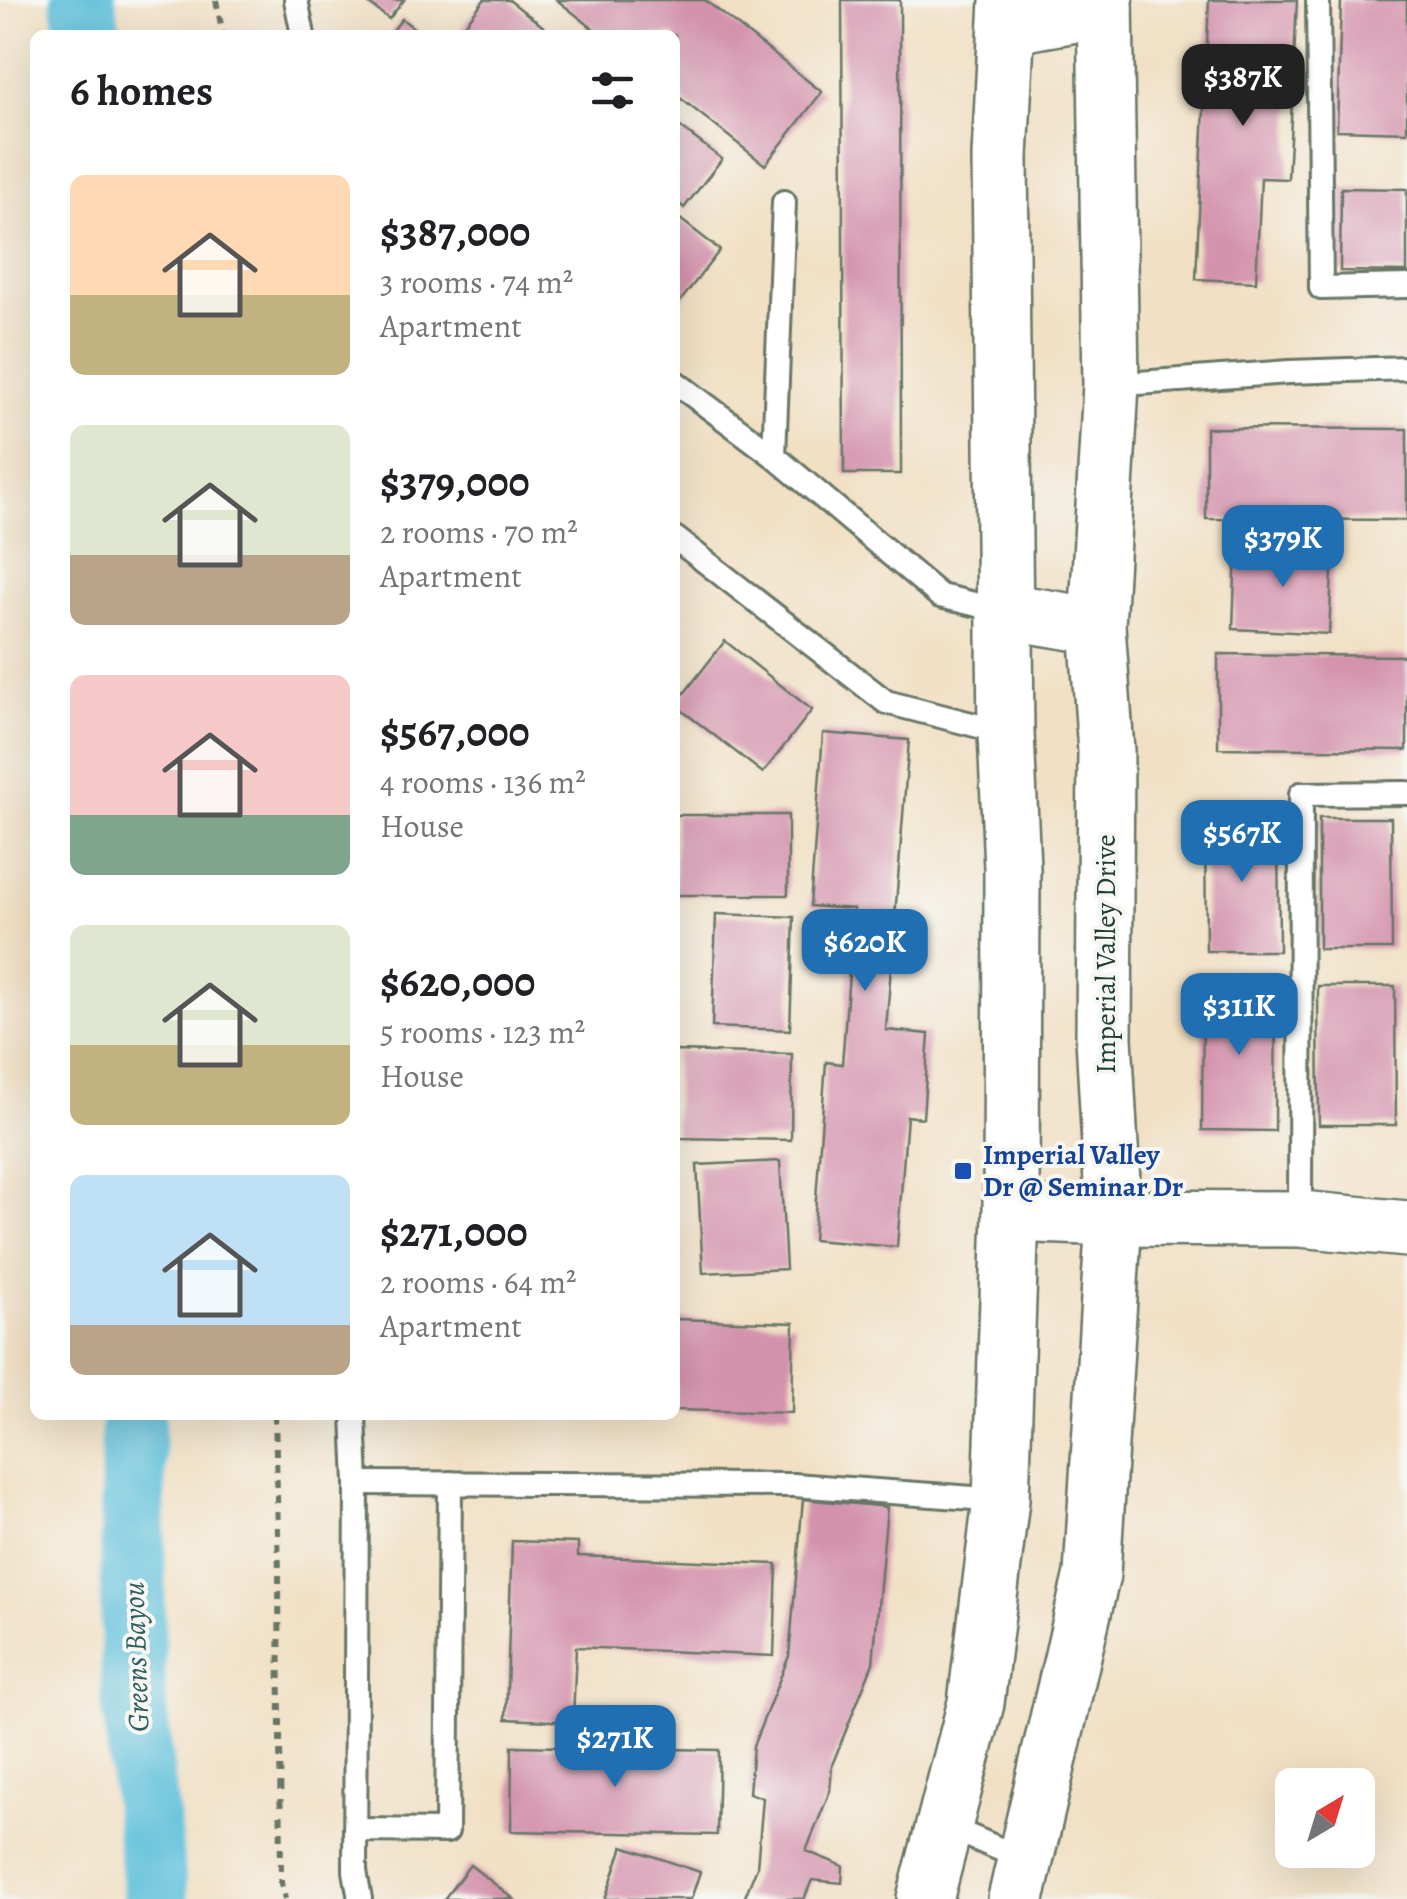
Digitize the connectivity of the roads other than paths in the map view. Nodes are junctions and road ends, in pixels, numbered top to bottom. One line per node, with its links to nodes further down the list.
1 (296, 0): 5 (lane)
2 (1318, 0): 7 (lane)
3 (1105, 4): 4 (main road); 10 (main road, Imperial Valley Drive)
4 (1008, 13): 13 (main road)
5 (303, 30)
6 (784, 202): 11 (lane)
7 (1407, 286)
8 (1407, 368): 10 (lane)
9 (680, 386): 11 (lane)
10 (1111, 386): 14 (main road, Imperial Valley Drive)
11 (774, 456): 13 (lane)
12 (680, 542): 15 (lane)
13 (1005, 611): 14 (main road); 15 (main road)
14 (1096, 626): 18 (main road, Imperial Valley Drive)
15 (1006, 733): 17 (main road)
16 (1407, 793): 19 (lane)
17 (1011, 1214): 18 (main road); 24 (main road)
18 (1114, 1218): 19 (main road); 27 (main road, Imperial Valley Drive)
19 (1300, 1219): 20 (main road)
20 (1407, 1229)
21 (354, 1420): 22 (lane)
22 (356, 1483): 23 (lane); 26 (lane)
23 (450, 1484): 24 (lane); 26 (lane)
24 (1001, 1500): 25 (main road)
25 (946, 1826): 27 (lane); 29 (main road)
26 (355, 1830): 28 (lane)
27 (1021, 1879)
28 (360, 1899)
29 (926, 1899)

